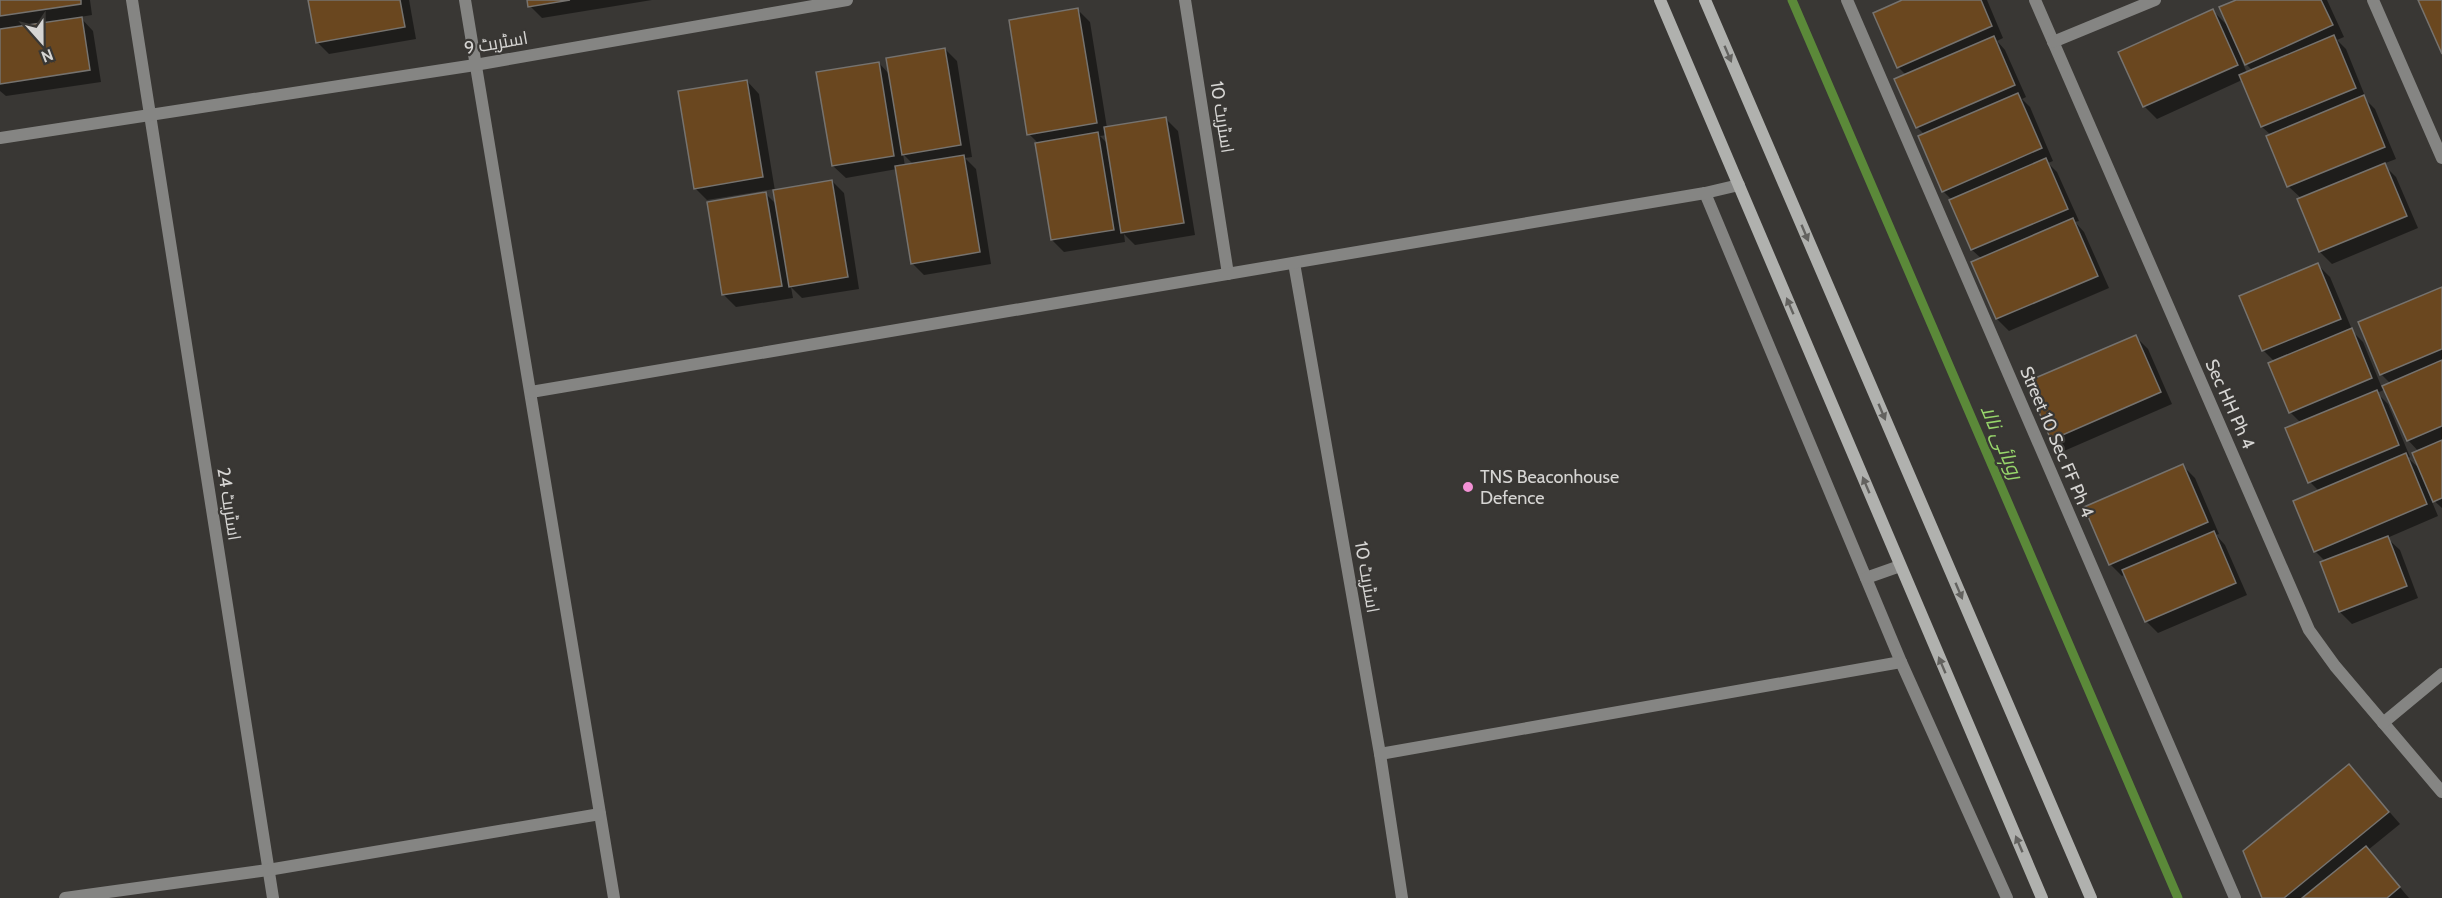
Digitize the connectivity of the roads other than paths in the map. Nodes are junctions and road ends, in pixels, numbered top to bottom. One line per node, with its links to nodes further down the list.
1 (132, 0): 13 (street)
2 (465, 0): 12 (street)
3 (848, 0): 12 (street, اسٹریٹ 9)
4 (1185, 0): 19 (street, اسٹریٹ 10)
5 (1660, 0): 16 (main road)
6 (1705, 0): 36 (main road, one-way to 36)
7 (1847, 0): 37 (street, Street 10 Sec FF Ph 4)
8 (2035, 0): 11 (street, Sec HH Ph 4)
9 (2155, 0): 11 (street)
10 (2373, 0): 15 (street)
11 (2053, 42): 25 (street, Sec HH Ph 4)
12 (475, 65): 13 (street, اسٹریٹ 9); 20 (street)
13 (150, 115): 14 (street, اسٹریٹ 9); 29 (street, اسٹریٹ 24)
14 (0, 138)
15 (2442, 158)
16 (1738, 185): 17 (street); 21 (main road, one-way to 16)
17 (1705, 193): 18 (street); 22 (street)
18 (1294, 263): 19 (street); 26 (street, اسٹریٹ 10)
19 (1228, 274): 20 (street)
20 (531, 392): 28 (street)
21 (1900, 566): 22 (street); 35 (main road, one-way to 21)
22 (1866, 579): 23 (street)
23 (1900, 662): 26 (street); 34 (street)
24 (2442, 674): 25 (street)
25 (2383, 723): 27 (street, Sec HH Ph 4)
26 (1380, 754): 33 (street, اسٹریٹ 10)
27 (2442, 792)
28 (600, 814): 29 (street); 32 (street)
29 (268, 870): 30 (street); 31 (street, اسٹریٹ 24)
30 (65, 898)
31 (273, 898)
32 (614, 898)
33 (1402, 898)
34 (2007, 898)
35 (2042, 898)
36 (2091, 898)
37 (2235, 898)

